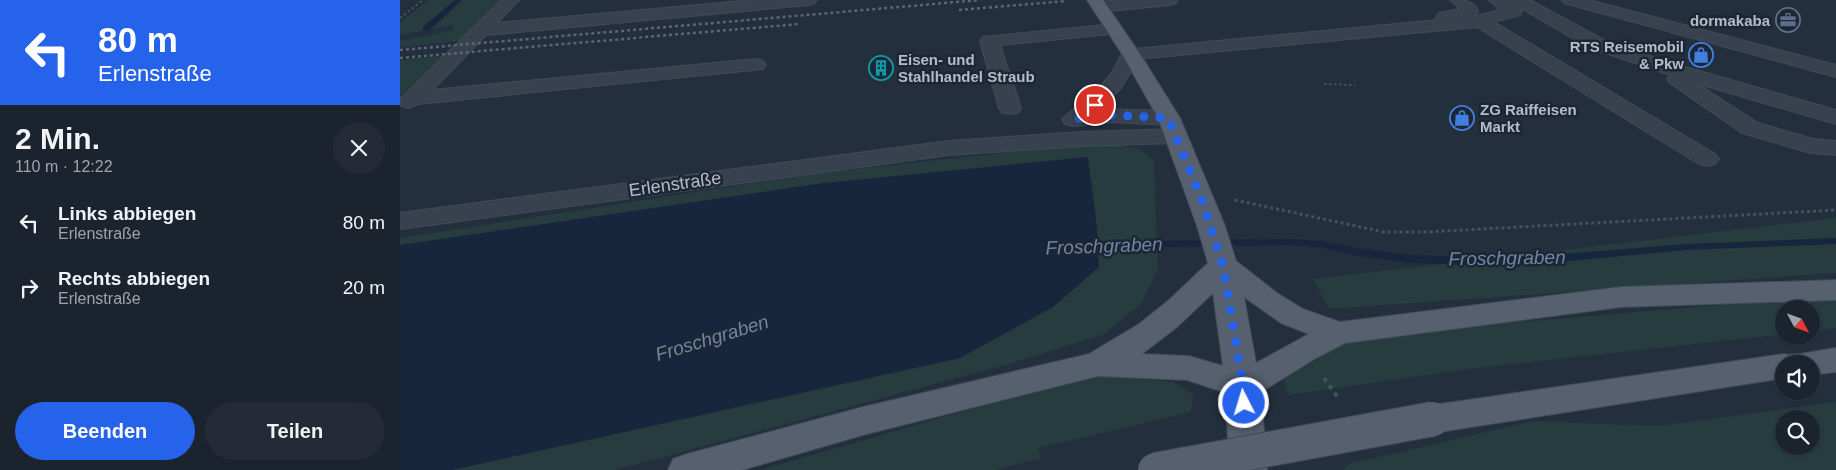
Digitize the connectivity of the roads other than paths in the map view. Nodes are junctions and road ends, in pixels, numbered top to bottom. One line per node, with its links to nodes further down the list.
1 (809, 0): 10 (street)
2 (1170, 0): 8 (street)
3 (1458, 0): 15 (street)
4 (1497, 0): 11 (street)
5 (1518, 0): 16 (street)
6 (1570, 0): 18 (street)
7 (513, 1): 14 (street)
8 (1097, 3): 13 (main road)
9 (602, 4): 12 (street)
10 (696, 6): 12 (street)
11 (1480, 21): 15 (street); 26 (street)
12 (562, 23): 14 (street)
13 (1114, 29): 15 (main road); 20 (street)
14 (480, 30): 19 (street)
15 (1129, 50): 22 (street, Erlenstraße); 23 (main road)
16 (1657, 65): 21 (street); 25 (street)
17 (756, 66): 19 (street)
18 (1836, 71)
19 (406, 104)
20 (1010, 108)
21 (1836, 117)
22 (1073, 119): 23 (street, Erlenstraße); 24 (street, Erlenstraße)
23 (1172, 127): 24 (street, Erlenstraße); 28 (main road)
24 (949, 148): 27 (street, Erlenstraße)
25 (1836, 148)
26 (1707, 159)
27 (400, 221)
28 (1223, 266): 30 (main road); 33 (main road); 35 (main road)
29 (1836, 290): 30 (main road)
30 (1338, 333): 35 (main road)
31 (1836, 360): 32 (main road)
32 (1820, 362)
33 (1098, 364): 35 (main road); 36 (main road)
34 (1775, 367): 37 (main road, bridge)
35 (1243, 386): 38 (main road)
36 (687, 470)
37 (1155, 470)
38 (1248, 470)

